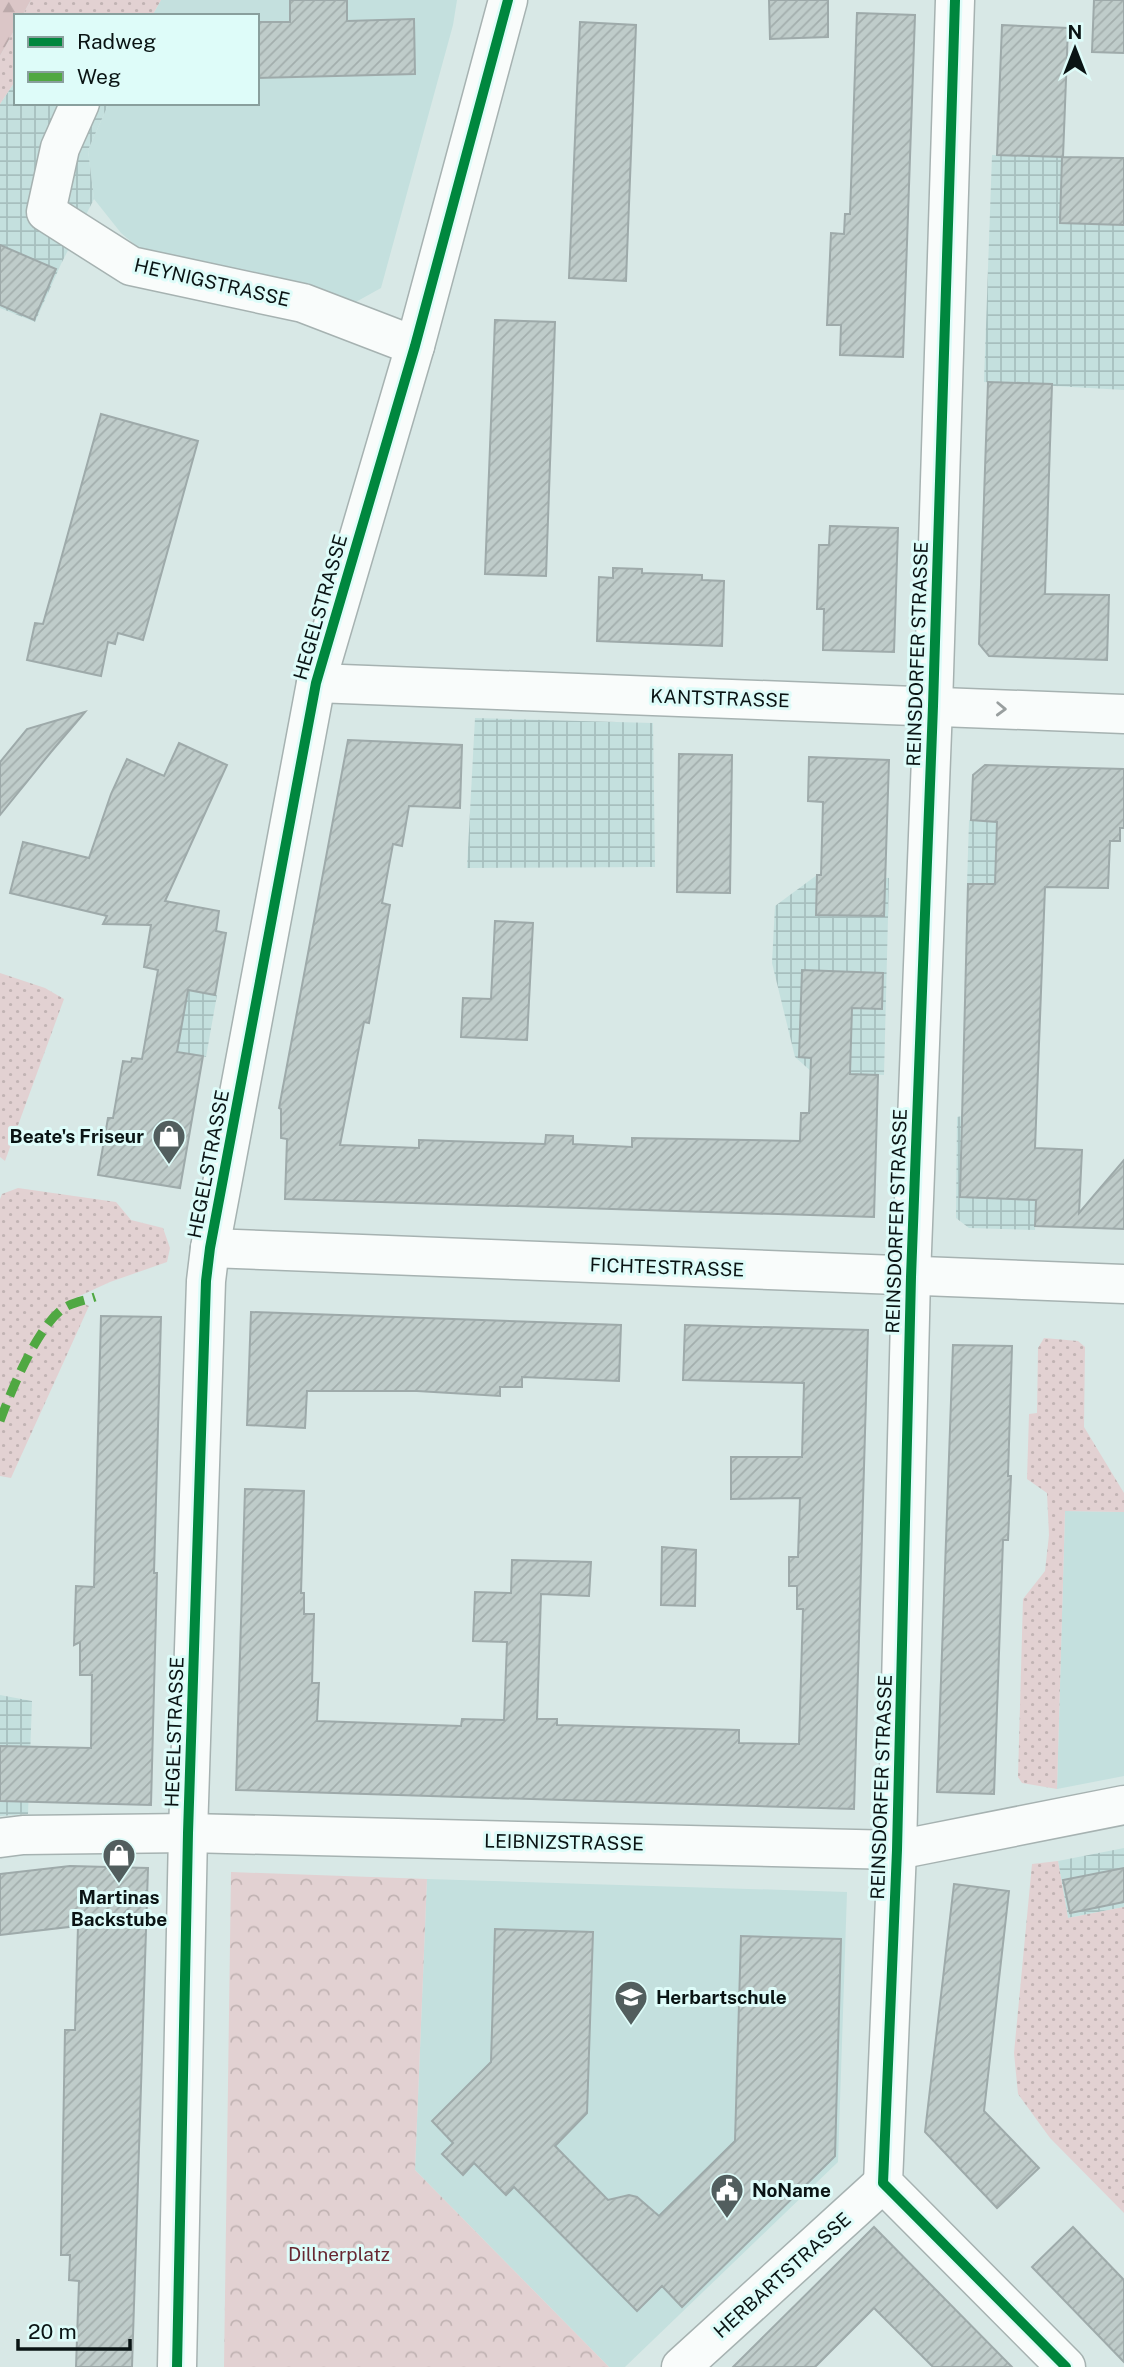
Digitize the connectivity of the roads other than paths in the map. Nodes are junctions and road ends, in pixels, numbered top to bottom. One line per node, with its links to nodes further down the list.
1 (508, 0): 4 (street, HEGELSTRASSE)
2 (955, 0): 6 (street, REINSDORFER STRASSE)
3 (79, 105): 4 (street, HEYNIGSTRASSE)
4 (415, 346): 5 (street, HEGELSTRASSE)
5 (316, 682): 6 (street, KANTSTRASSE); 8 (street, HEGELSTRASSE)
6 (933, 706): 7 (street, KANTSTRASSE, one-way to 7); 9 (street, REINSDORFER STRASSE)
7 (1124, 714)
8 (210, 1248): 9 (street, FICHTESTRASSE); 12 (street, HEGELSTRASSE)
9 (911, 1277): 10 (street, FICHTESTRASSE); 14 (street, REINSDORFER STRASSE)
10 (1124, 1284)
11 (1124, 1805): 14 (street, LEIBNIZSTRASSE)
12 (188, 1833): 13 (street, LEIBNIZSTRASSE); 14 (street, LEIBNIZSTRASSE); 16 (street, HEGELSTRASSE)
13 (0, 1839)
14 (897, 1850): 15 (street, REINSDORFER STRASSE)
15 (883, 2183): 17 (street, HERBARTSTRASSE); 18 (street)
16 (177, 2367)
17 (681, 2367)
18 (1066, 2367)

